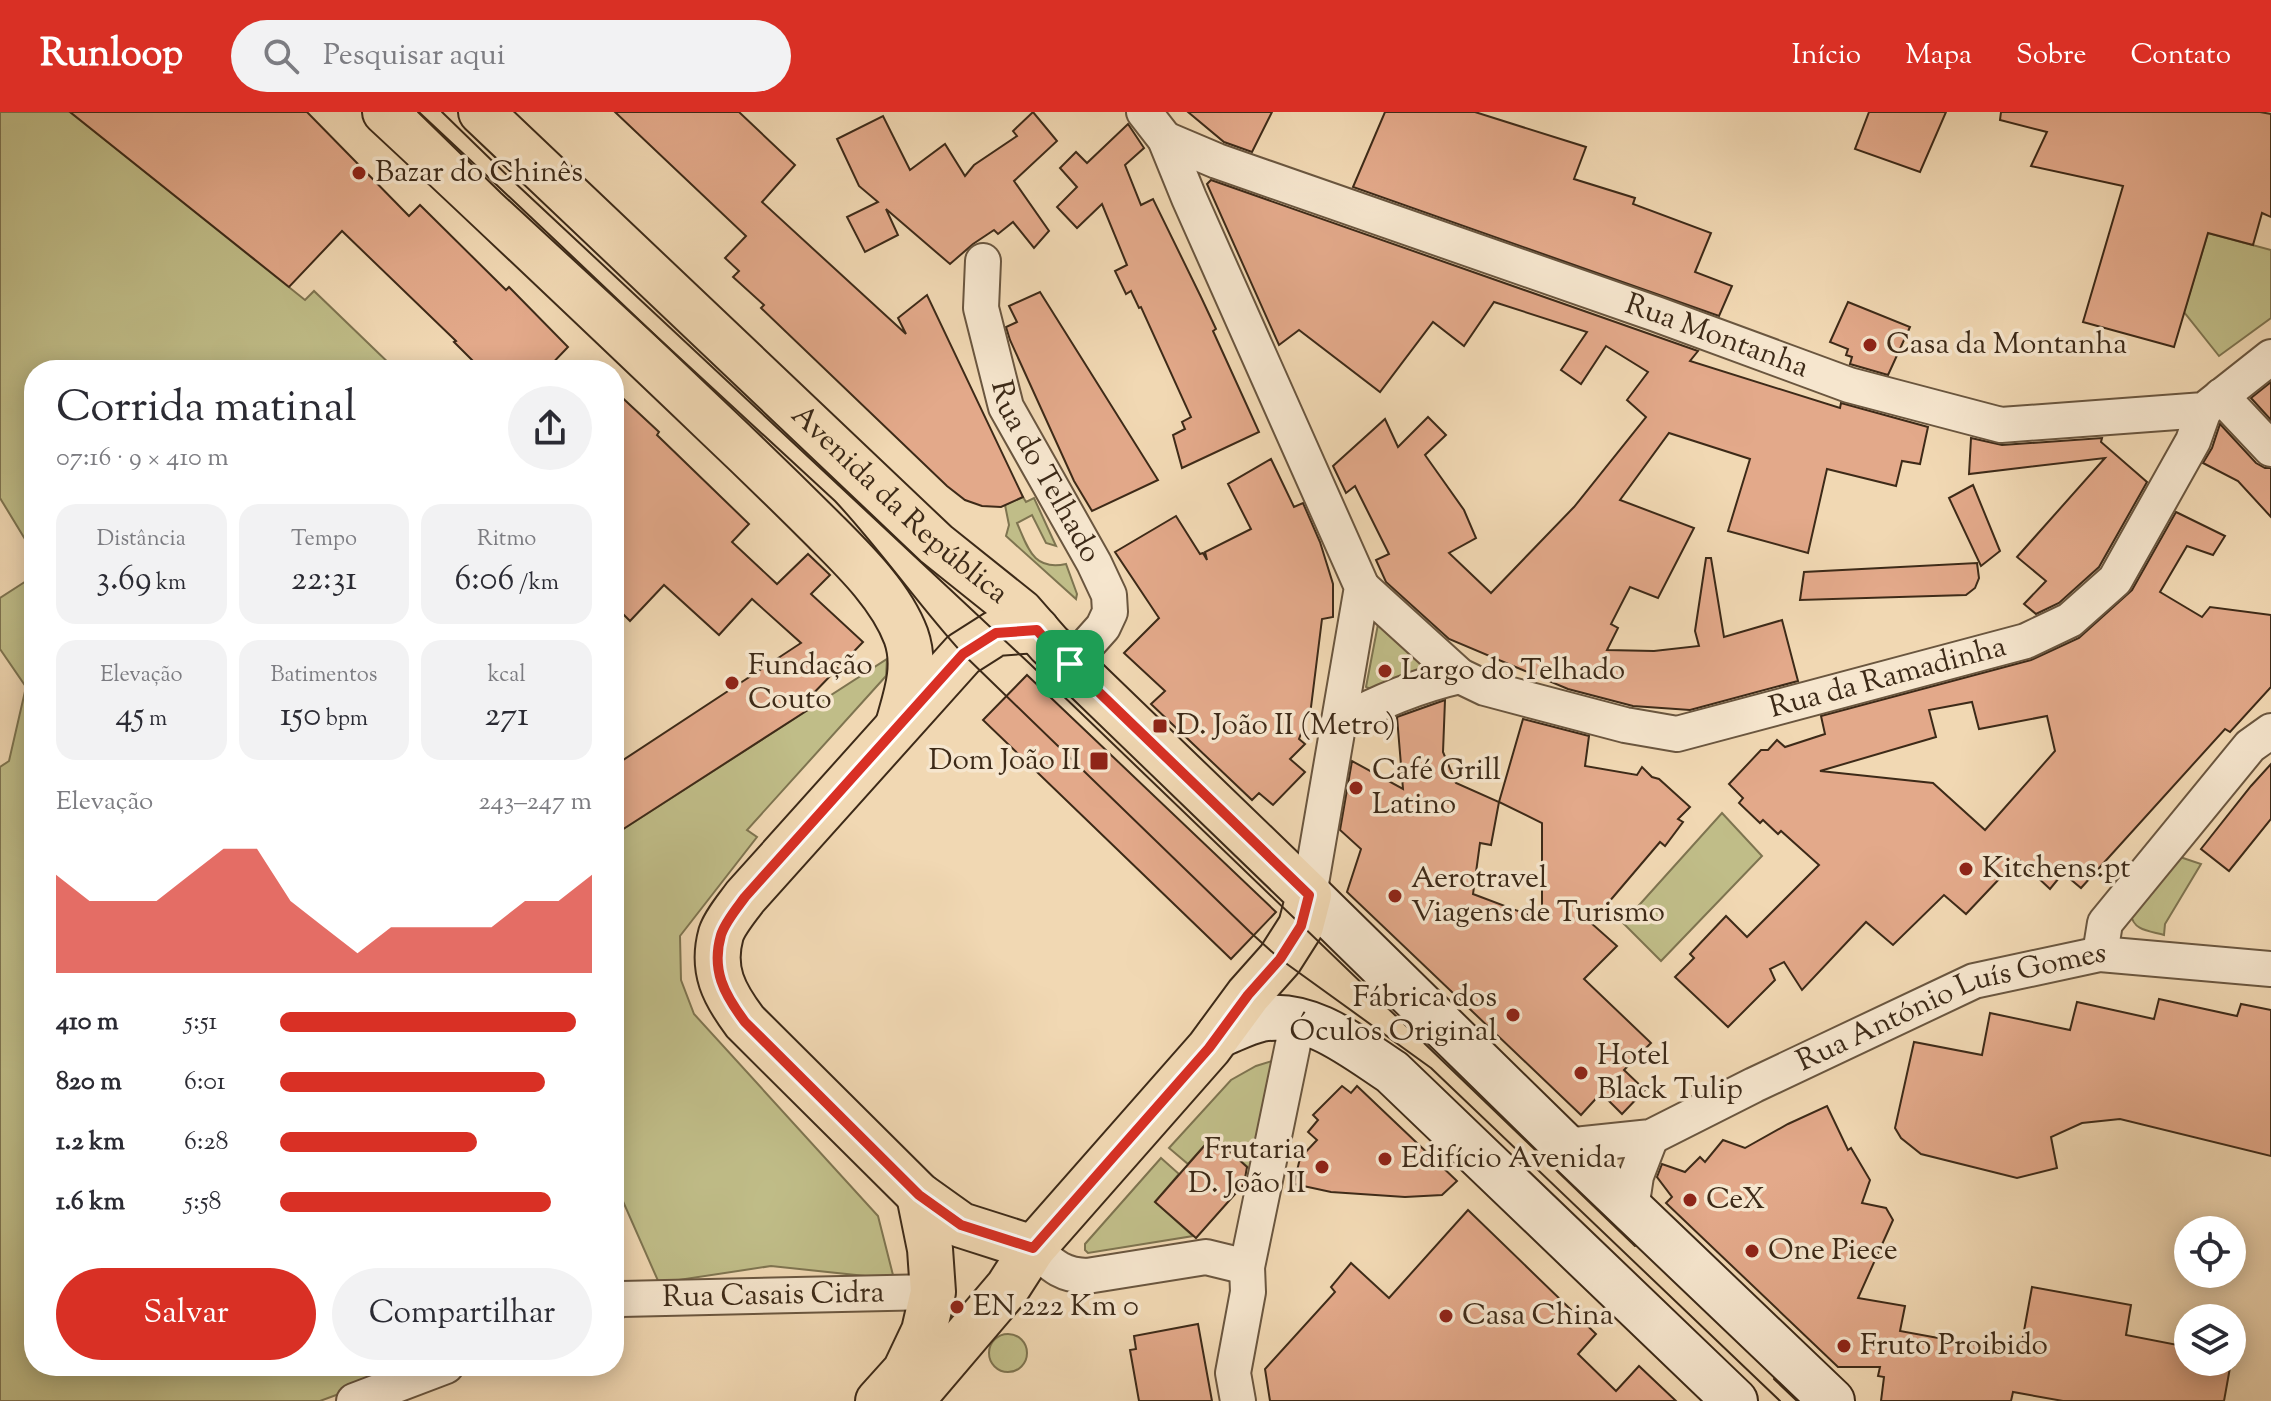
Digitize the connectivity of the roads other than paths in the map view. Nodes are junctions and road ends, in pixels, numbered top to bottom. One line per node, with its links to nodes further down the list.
1 (385, 112): 14 (main road)
2 (481, 112): 10 (main road, Avenida da República)
3 (1144, 112): 4 (street)
4 (1165, 139): 7 (street, Rua Montanha); 9 (street)
5 (983, 261): 11 (street, Rua do Telhado)
6 (2271, 357): 7 (street)
7 (2206, 415): 8 (street); 12 (street, Rua da Ramadinha)
8 (2271, 449)
9 (1362, 587): 12 (street); 13 (street)
10 (1037, 630): 11 (main road, Avenida da República); 14 (main road)
11 (1070, 664): 16 (main road, Avenida da República)
12 (1460, 676): 13 (street)
13 (1338, 724): 16 (street)
14 (897, 727): 23 (main road)
15 (2271, 731): 17 (street)
16 (1309, 895): 20 (main road); 22 (main road, Avenida da República)
17 (2100, 954): 18 (street, Rua António Luís Gomes); 21 (street, Rua António Luís Gomes)
18 (2271, 969)
19 (1298, 1020): 20 (main road); 26 (street); 34 (main road)
20 (1219, 1035): 25 (main road)
21 (1651, 1137): 22 (street, Rua António Luís Gomes); 24 (street)
22 (1565, 1146): 24 (main road, Avenida da República)
23 (919, 1195): 25 (main road); 27 (main road)
24 (1631, 1209): 35 (main road, Avenida da República)
25 (1033, 1248): 26 (street); 32 (main road)
26 (1247, 1267): 33 (street)
27 (933, 1292): 28 (street, Rua Casais Cidra); 31 (main road)
28 (624, 1299)
29 (420, 1376): 30 (street)
30 (354, 1401)
31 (878, 1401)
32 (911, 1401)
33 (1238, 1401)
34 (1735, 1401)
35 (1832, 1401)

